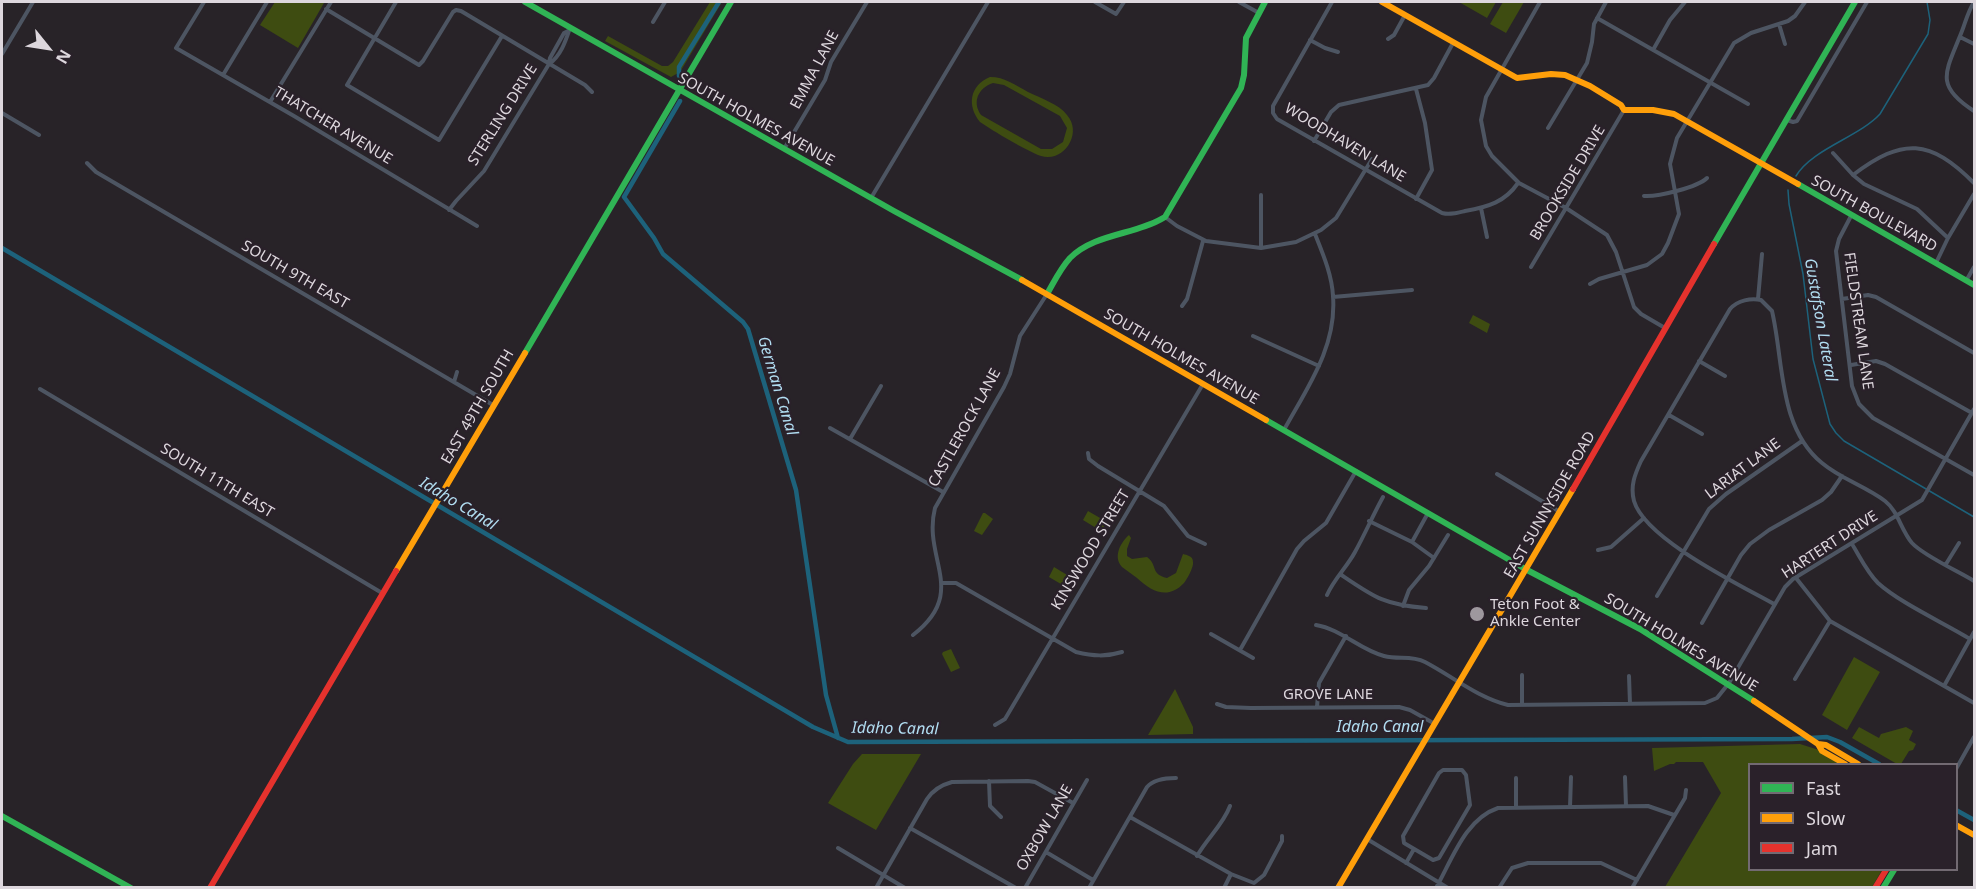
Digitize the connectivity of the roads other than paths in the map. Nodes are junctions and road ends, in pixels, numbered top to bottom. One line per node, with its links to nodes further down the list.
1 (33, 2): 41 (street)
2 (204, 2): 44 (street, THATCHER AVENUE)
3 (267, 2): 44 (street)
4 (330, 2): 24 (street)
5 (396, 2): 33 (street)
6 (525, 2): 30 (street, SOUTH HOLMES AVENUE)
7 (665, 2): 28 (street)
8 (731, 2): 48 (street, EAST 49TH SOUTH)
9 (867, 2): 60 (street, EMMA LANE)
10 (987, 2): 74 (street)
11 (1095, 2): 12 (street)
12 (1124, 2)
13 (1239, 2): 25 (street)
14 (1266, 2): 25 (street)
15 (1332, 2): 35 (street, WOODHAVEN LANE)
16 (1382, 2): 26 (street)
17 (1540, 2): 43 (street)
18 (1606, 2): 27 (street)
19 (1685, 2): 39 (street)
20 (1805, 2): 29 (street)
21 (1855, 2): 55 (street, EAST SUNNYSIDE ROAD)
22 (1868, 2): 55 (street)
23 (1974, 2): 32 (street)
24 (326, 9): 33 (street); 50 (street)
25 (1259, 13): 79 (street)
26 (1405, 15): 34 (street); 36 (street)
27 (1597, 18): 39 (street); 45 (street)
28 (653, 22)
29 (1779, 24): 37 (street); 46 (street)
30 (569, 30): 42 (street, STERLING DRIVE); 48 (street, SOUTH HOLMES AVENUE)
31 (502, 36): 33 (street); 33 (street); 42 (street)
32 (1960, 37): 38 (street); 53 (street)
33 (374, 39)
34 (1388, 39)
35 (1310, 40): 40 (street); 59 (street, WOODHAVEN LANE)
36 (1454, 43): 43 (street); 47 (street)
37 (1785, 44)
38 (1974, 44)
39 (1653, 50): 46 (street)
40 (1338, 52)
41 (2, 54)
42 (549, 64): 49 (street); 78 (street, STERLING DRIVE)
43 (1500, 69): 45 (street); 68 (street)
44 (223, 75): 50 (street, THATCHER AVENUE)
45 (1576, 80): 52 (street); 57 (street)
46 (1710, 83): 51 (street); 56 (street)
47 (1416, 89): 59 (street); 75 (street)
48 (678, 90): 60 (street, SOUTH HOLMES AVENUE); 113 (street, EAST 49TH SOUTH)
49 (592, 92)
50 (270, 102): 78 (street, THATCHER AVENUE)
51 (1748, 104)
52 (1624, 110): 56 (street, SOUTH BOULEVARD); 77 (street, BROOKSIDE DRIVE)
53 (1974, 111)
54 (2, 113): 58 (street)
55 (1786, 120): 64 (street, EAST SUNNYSIDE ROAD)
56 (1688, 121): 64 (street, SOUTH BOULEVARD); 70 (street)
57 (1548, 128)
58 (39, 135)
59 (1314, 141): 65 (street, WOODHAVEN LANE)
60 (784, 149): 74 (street, SOUTH HOLMES AVENUE)
61 (1833, 153): 66 (street)
62 (1372, 159): 65 (street)
63 (87, 163): 109 (street, SOUTH 9TH EAST)
64 (1761, 164): 80 (street, SOUTH BOULEVARD); 101 (street, EAST SUNNYSIDE ROAD)
65 (1365, 170): 75 (street, WOODHAVEN LANE); 82 (street)
66 (1853, 175): 69 (street); 84 (street)
67 (1707, 178): 70 (street)
68 (1518, 183): 76 (street, WOODHAVEN LANE); 77 (street)
69 (1974, 183)
70 (1676, 190): 73 (street); 91 (street)
71 (1974, 194): 84 (street)
72 (1261, 195): 86 (street)
73 (1644, 196)
74 (871, 198): 96 (street, SOUTH HOLMES AVENUE)
75 (1416, 199): 76 (street, WOODHAVEN LANE)
76 (1481, 208): 83 (street)
77 (1566, 208): 89 (street, BROOKSIDE DRIVE); 91 (street)
78 (449, 210): 81 (street, THATCHER AVENUE)
79 (1165, 216): 85 (street); 96 (street, CASTLEROCK LANE)
80 (1851, 216): 88 (street, SOUTH BOULEVARD); 99 (street, FIELDSTREAM LANE)
81 (477, 226)
82 (1315, 234): 86 (street); 97 (street)
83 (1487, 237)
84 (1948, 238): 88 (street)
85 (1203, 241): 86 (street); 100 (street)
86 (1262, 248)
87 (1762, 254): 98 (street)
88 (1936, 263): 92 (street, SOUTH BOULEVARD)
89 (1531, 267)
90 (1974, 267): 92 (street)
91 (1622, 272): 93 (street); 101 (street)
92 (1966, 280): 94 (street, SOUTH BOULEVARD)
93 (1590, 284)
94 (1974, 285)
95 (1412, 290): 97 (street)
96 (1047, 294): 110 (street, SOUTH HOLMES AVENUE); 128 (street, CASTLEROCK LANE)
97 (1334, 297): 106 (street)
98 (1760, 299): 104 (street); 120 (street)
99 (1842, 299): 103 (street); 105 (street, FIELDSTREAM LANE)
100 (1182, 306)
101 (1665, 328): 130 (street, EAST SUNNYSIDE ROAD)
102 (1253, 336): 106 (street)
103 (1974, 354)
104 (1699, 361): 108 (street); 115 (street)
105 (1851, 365): 114 (street); 122 (street, FIELDSTREAM LANE)
106 (1319, 366): 117 (street)
107 (457, 372): 109 (street)
108 (1725, 376)
109 (454, 382): 113 (street, SOUTH 9TH EAST)
110 (1203, 384): 117 (street, SOUTH HOLMES AVENUE); 127 (street, KINSWOOD STREET)
111 (881, 386): 119 (street)
112 (40, 389): 150 (street, SOUTH 11TH EAST)
113 (493, 405): 150 (street, EAST 49TH SOUTH)
114 (1973, 411): 122 (street, HARTERT DRIVE)
115 (1669, 415): 118 (street); 133 (street)
116 (830, 428): 119 (street)
117 (1284, 430): 123 (street, SOUTH HOLMES AVENUE)
118 (1702, 434)
119 (850, 439): 128 (street)
120 (1802, 441): 125 (street); 141 (street, LARIAT LANE)
121 (1088, 453): 127 (street)
122 (1946, 459): 126 (street, FIELDSTREAM LANE); 132 (street, HARTERT DRIVE)
123 (1356, 471): 131 (street, SOUTH HOLMES AVENUE); 165 (street)
124 (1497, 474): 130 (street)
125 (1842, 476): 132 (street); 146 (street)
126 (1974, 476)
127 (1140, 490): 138 (street); 163 (street, KINSWOOD STREET)
128 (943, 492): 149 (street, CASTLEROCK LANE)
129 (1383, 497): 134 (street)
130 (1561, 512): 144 (street, EAST SUNNYSIDE ROAD)
131 (1428, 513): 136 (street); 144 (street, SOUTH HOLMES AVENUE)
132 (1897, 516): 139 (street, HARTERT DRIVE); 143 (street)
133 (1644, 518): 140 (street); 141 (street)
134 (1369, 521): 136 (street); 145 (street)
135 (1448, 535): 142 (street)
136 (1412, 542): 142 (street)
137 (1959, 543): 143 (street)
138 (1205, 544)
139 (1852, 544): 147 (street, HARTERT DRIVE); 164 (street)
140 (1598, 550)
141 (1682, 551): 146 (street); 152 (street, LARIAT LANE)
142 (1434, 558): 154 (street)
143 (1946, 564): 148 (street)
144 (1527, 570): 171 (street, EAST SUNNYSIDE ROAD); 172 (street, SOUTH HOLMES AVENUE)
145 (1340, 574): 151 (street); 154 (street)
146 (1729, 578): 153 (street); 157 (street)
147 (1796, 578): 153 (street, HARTERT DRIVE); 156 (street)
148 (1974, 581)
149 (943, 583): 161 (street, CASTLEROCK LANE); 163 (street)
150 (382, 593): 220 (street, EAST 49TH SOUTH)
151 (1327, 595)
152 (1657, 596)
153 (1774, 604): 172 (street, HARTERT DRIVE)
154 (1403, 606): 155 (street)
155 (1426, 608)
156 (1830, 621): 170 (street); 173 (street)
157 (1702, 623)
158 (1316, 625): 162 (street, HARTERT DRIVE)
159 (1974, 632): 164 (street)
160 (1211, 634): 165 (street)
161 (913, 635)
162 (1346, 636): 171 (street, HARTERT DRIVE); 178 (street)
163 (1053, 639): 166 (street); 180 (street, KINSWOOD STREET)
164 (1970, 639): 173 (street)
165 (1240, 650): 167 (street)
166 (1122, 652)
167 (1253, 658)
168 (1522, 675): 176 (street)
169 (1629, 676): 177 (street)
170 (1795, 679)
171 (1460, 682): 176 (street, HARTERT DRIVE); 179 (street, EAST SUNNYSIDE ROAD)
172 (1729, 683): 177 (street, HARTERT DRIVE); 182 (street, SOUTH HOLMES AVENUE)
173 (1944, 686): 174 (street)
174 (1974, 703)
175 (1217, 704): 178 (street, GROVE LANE)
176 (1522, 704): 177 (street, HARTERT DRIVE)
177 (1630, 704)
178 (1317, 707): 179 (street, GROVE LANE)
179 (1435, 724): 206 (street, EAST SUNNYSIDE ROAD)
180 (995, 725)
181 (1974, 737): 185 (street)
182 (1818, 744): 183 (street, SOUTH HOLMES AVENUE); 184 (street, SOUTH HOLMES AVENUE)
183 (1842, 763)
184 (1855, 763)
185 (1958, 765)
186 (1571, 777): 197 (street)
187 (1626, 777): 195 (street)
188 (1176, 778): 201 (street)
189 (1516, 778): 196 (street)
190 (1087, 780): 193 (street, OXBOW LANE)
191 (989, 781): 193 (street); 200 (street); 203 (street)
192 (1686, 790): 198 (street)
193 (1073, 803): 209 (street, OXBOW LANE)
194 (1230, 806): 210 (street)
195 (1626, 806): 197 (street); 198 (street)
196 (1516, 807): 197 (street); 218 (street)
197 (1570, 807)
198 (1674, 815): 217 (street)
199 (2, 816): 219 (street)
200 (1001, 817)
201 (1130, 817): 210 (street); 216 (street)
202 (1958, 826): 204 (street)
203 (910, 828): 215 (street); 223 (street)
204 (1974, 835)
205 (1282, 836): 214 (street)
206 (1367, 840): 211 (street); 227 (street, EAST SUNNYSIDE ROAD)
207 (837, 849): 215 (street)
208 (1414, 849): 208 (street); 211 (street)
209 (1046, 852): 216 (street); 224 (street, OXBOW LANE)
210 (1197, 856): 214 (street)
211 (1406, 863): 218 (street)
212 (1885, 871): 232 (street)
213 (1893, 871): 233 (street)
214 (1231, 874): 226 (street)
215 (883, 875): 221 (street); 222 (street)
216 (1094, 880): 225 (street)
217 (1637, 880): 230 (street); 231 (street)
218 (1439, 882): 228 (street); 229 (street)
219 (131, 888)
220 (210, 888)
221 (876, 888)
222 (905, 888)
223 (1016, 888)
224 (1025, 888)
225 (1089, 888)
226 (1224, 888)
227 (1338, 888)
228 (1436, 888)
229 (1448, 888)
230 (1499, 888)
231 (1632, 888)
232 (1875, 888)
233 (1883, 888)

